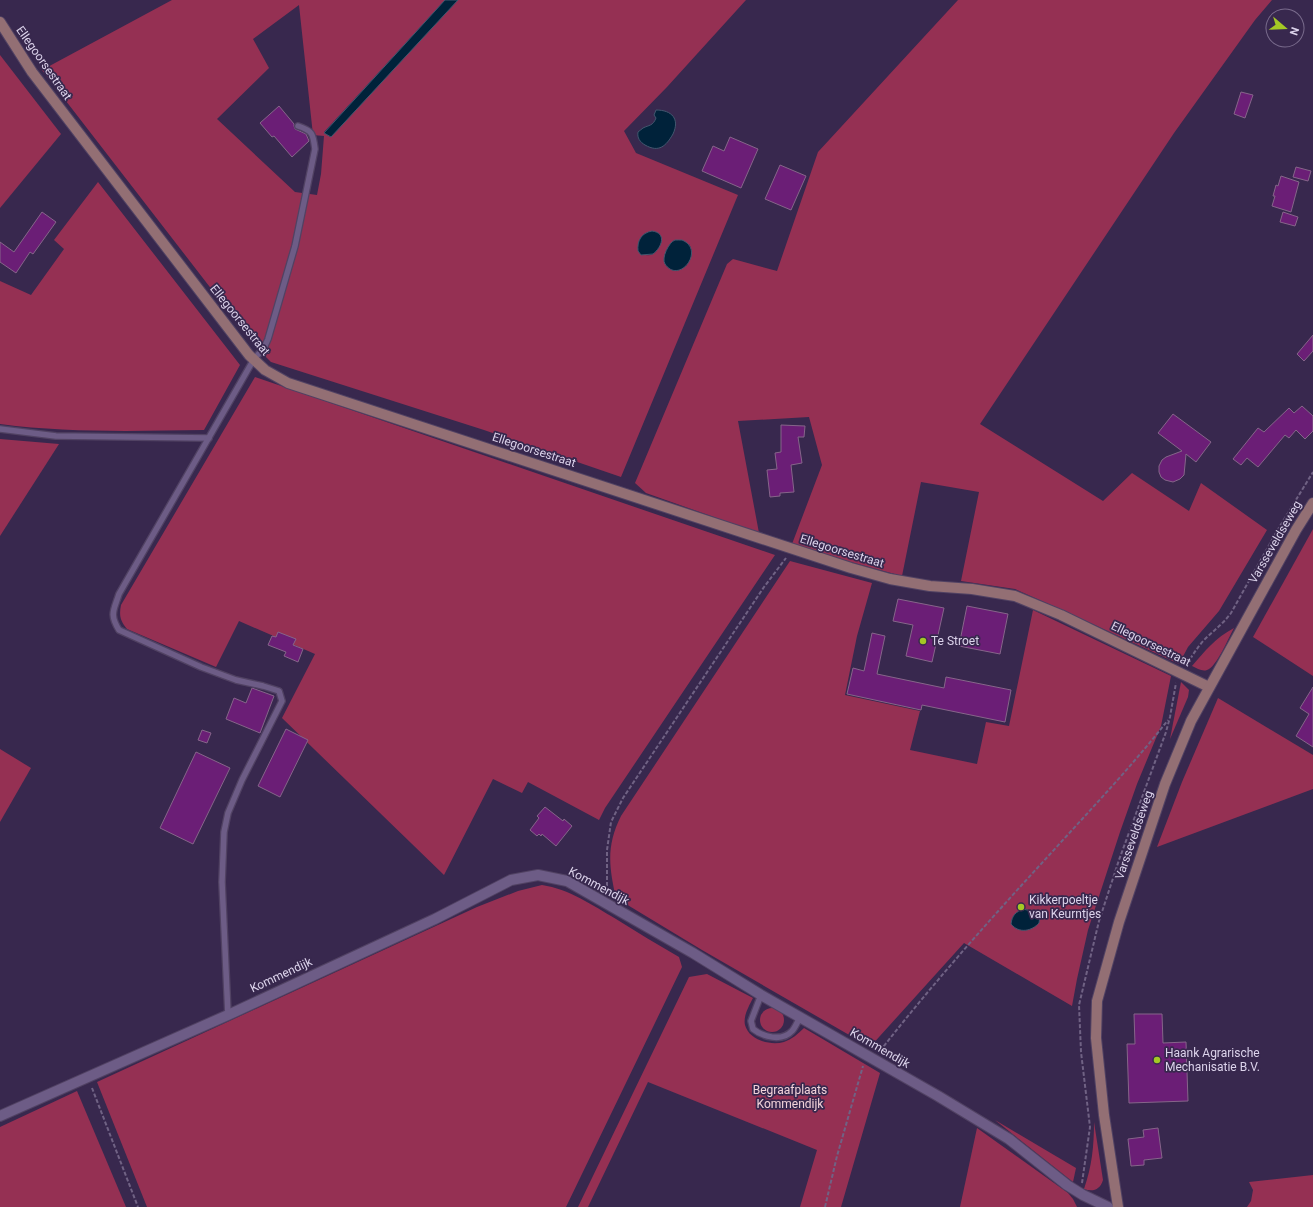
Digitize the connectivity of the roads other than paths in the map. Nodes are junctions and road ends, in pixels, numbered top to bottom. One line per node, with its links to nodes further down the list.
1 (0, 22): 3 (street, Ellegoorsestraat)
2 (298, 126): 3 (lane)
3 (254, 359): 5 (lane); 7 (street, Ellegoorsestraat)
4 (0, 429): 5 (lane)
5 (209, 438): 9 (lane)
6 (1313, 503): 7 (street, Varsseveldseweg)
7 (1209, 687): 13 (street, Varsseveldseweg)
8 (761, 995): 9 (street, Kommendijk); 10 (street, Kommendijk); 10 (lane)
9 (228, 1015): 11 (street, Kommendijk)
10 (800, 1017): 12 (street, Kommendijk)
11 (0, 1116)
12 (1108, 1207)
13 (1118, 1207)

